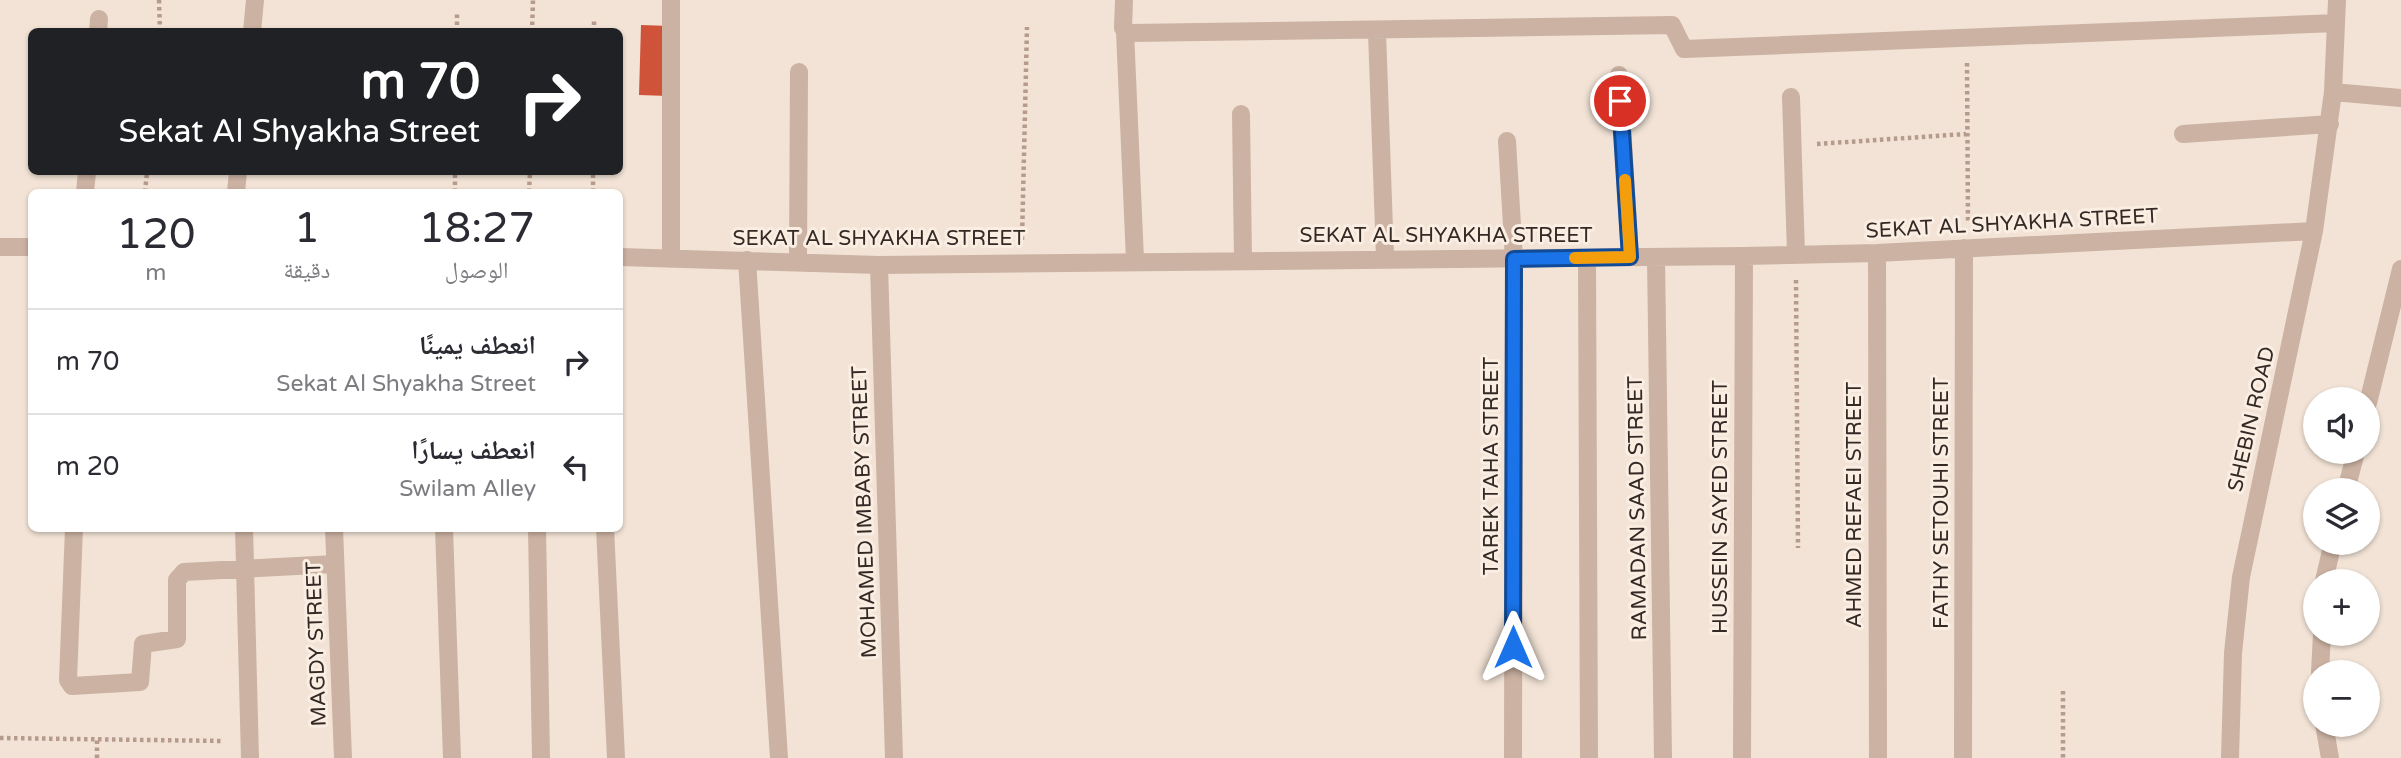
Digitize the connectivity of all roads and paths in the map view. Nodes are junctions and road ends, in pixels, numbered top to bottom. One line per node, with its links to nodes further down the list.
1 (159, 0): 11 (path)
2 (255, 0): 12 (street)
3 (533, 0): 14 (path)
4 (671, 0): 42 (street)
5 (1124, 0): 16 (street)
6 (2337, 0): 9 (street, SHEBIN ROAD)
7 (457, 14): 13 (path)
8 (594, 19): 15 (path)
9 (2336, 23): 18 (street); 21 (street, SHEBIN ROAD)
10 (1027, 27): 48 (path)
11 (160, 28)
12 (252, 28)
13 (457, 28)
14 (532, 28)
15 (594, 28)
16 (1125, 31): 17 (street); 46 (street)
17 (1377, 32): 18 (street); 38 (street)
18 (1967, 37): 26 (path)
19 (799, 72): 47 (street)
20 (1619, 75): 39 (street)
21 (2333, 92): 23 (street); 25 (street, SHEBIN ROAD)
22 (1791, 97): 29 (street)
23 (2401, 98)
24 (1241, 114): 43 (street)
25 (2330, 124): 27 (street); 30 (street, SHEBIN ROAD)
26 (1966, 134): 29 (path); 33 (path)
27 (2183, 134)
28 (1507, 141): 44 (street, TAREK TAHA STREET)
29 (1792, 146): 35 (street)
30 (2314, 231): 33 (street, SEKAT AL SHYAKHA STREET); 80 (street, SHEBIN ROAD)
31 (0, 247): 32 (street)
32 (28, 247)
33 (1966, 248): 34 (street, SEKAT AL SHYAKHA STREET); 78 (street, FATHY SETOUHI STREET)
34 (1877, 253): 35 (street, SEKAT AL SHYAKHA STREET); 77 (street, AHMED REFAEI STREET)
35 (1796, 254): 36 (street, SEKAT AL SHYAKHA STREET); 58 (path)
36 (1744, 256): 40 (street, SEKAT AL SHYAKHA STREET); 76 (street, HUSSEIN SAYED STREET)
37 (623, 257): 42 (street, SEKAT AL SHYAKHA STREET)
38 (1385, 257): 43 (street, SEKAT AL SHYAKHA STREET); 44 (street, SEKAT AL SHYAKHA STREET)
39 (1630, 257): 40 (street, SEKAT AL SHYAKHA STREET); 41 (street, SEKAT AL SHYAKHA STREET)
40 (1656, 257): 75 (street, RAMADAN SAAD STREET)
41 (1587, 258): 44 (street, SEKAT AL SHYAKHA STREET); 74 (street)
42 (671, 259): 45 (street, SEKAT AL SHYAKHA STREET)
43 (1243, 259): 46 (street, SEKAT AL SHYAKHA STREET)
44 (1514, 259): 73 (street, TAREK TAHA STREET)
45 (747, 260): 47 (street, SEKAT AL SHYAKHA STREET); 71 (street)
46 (1135, 260): 48 (street, SEKAT AL SHYAKHA STREET)
47 (798, 261): 49 (street, SEKAT AL SHYAKHA STREET)
48 (1022, 261): 49 (street, SEKAT AL SHYAKHA STREET)
49 (879, 264): 72 (street, MOHAMED IMBABY STREET)
50 (2401, 269): 51 (street)
51 (2372, 387)
52 (74, 532): 60 (street)
53 (244, 532): 60 (street)
54 (334, 532): 59 (street, MAGDY STREET)
55 (444, 532): 68 (street)
56 (537, 532): 69 (street)
57 (605, 532): 70 (street)
58 (1798, 548)
59 (335, 564): 60 (street); 67 (street, MAGDY STREET)
60 (246, 568): 65 (street)
61 (2063, 691): 79 (path)
62 (2327, 737): 81 (street)
63 (0, 738): 64 (path)
64 (97, 739): 65 (path); 66 (path)
65 (250, 750)
66 (97, 758)
67 (343, 758)
68 (452, 758)
69 (541, 758)
70 (616, 758)
71 (779, 758)
72 (894, 758)
73 (1513, 758)
74 (1589, 758)
75 (1663, 758)
76 (1742, 758)
77 (1878, 758)
78 (1963, 758)
79 (2063, 758)
80 (2230, 758)
81 (2330, 758)

